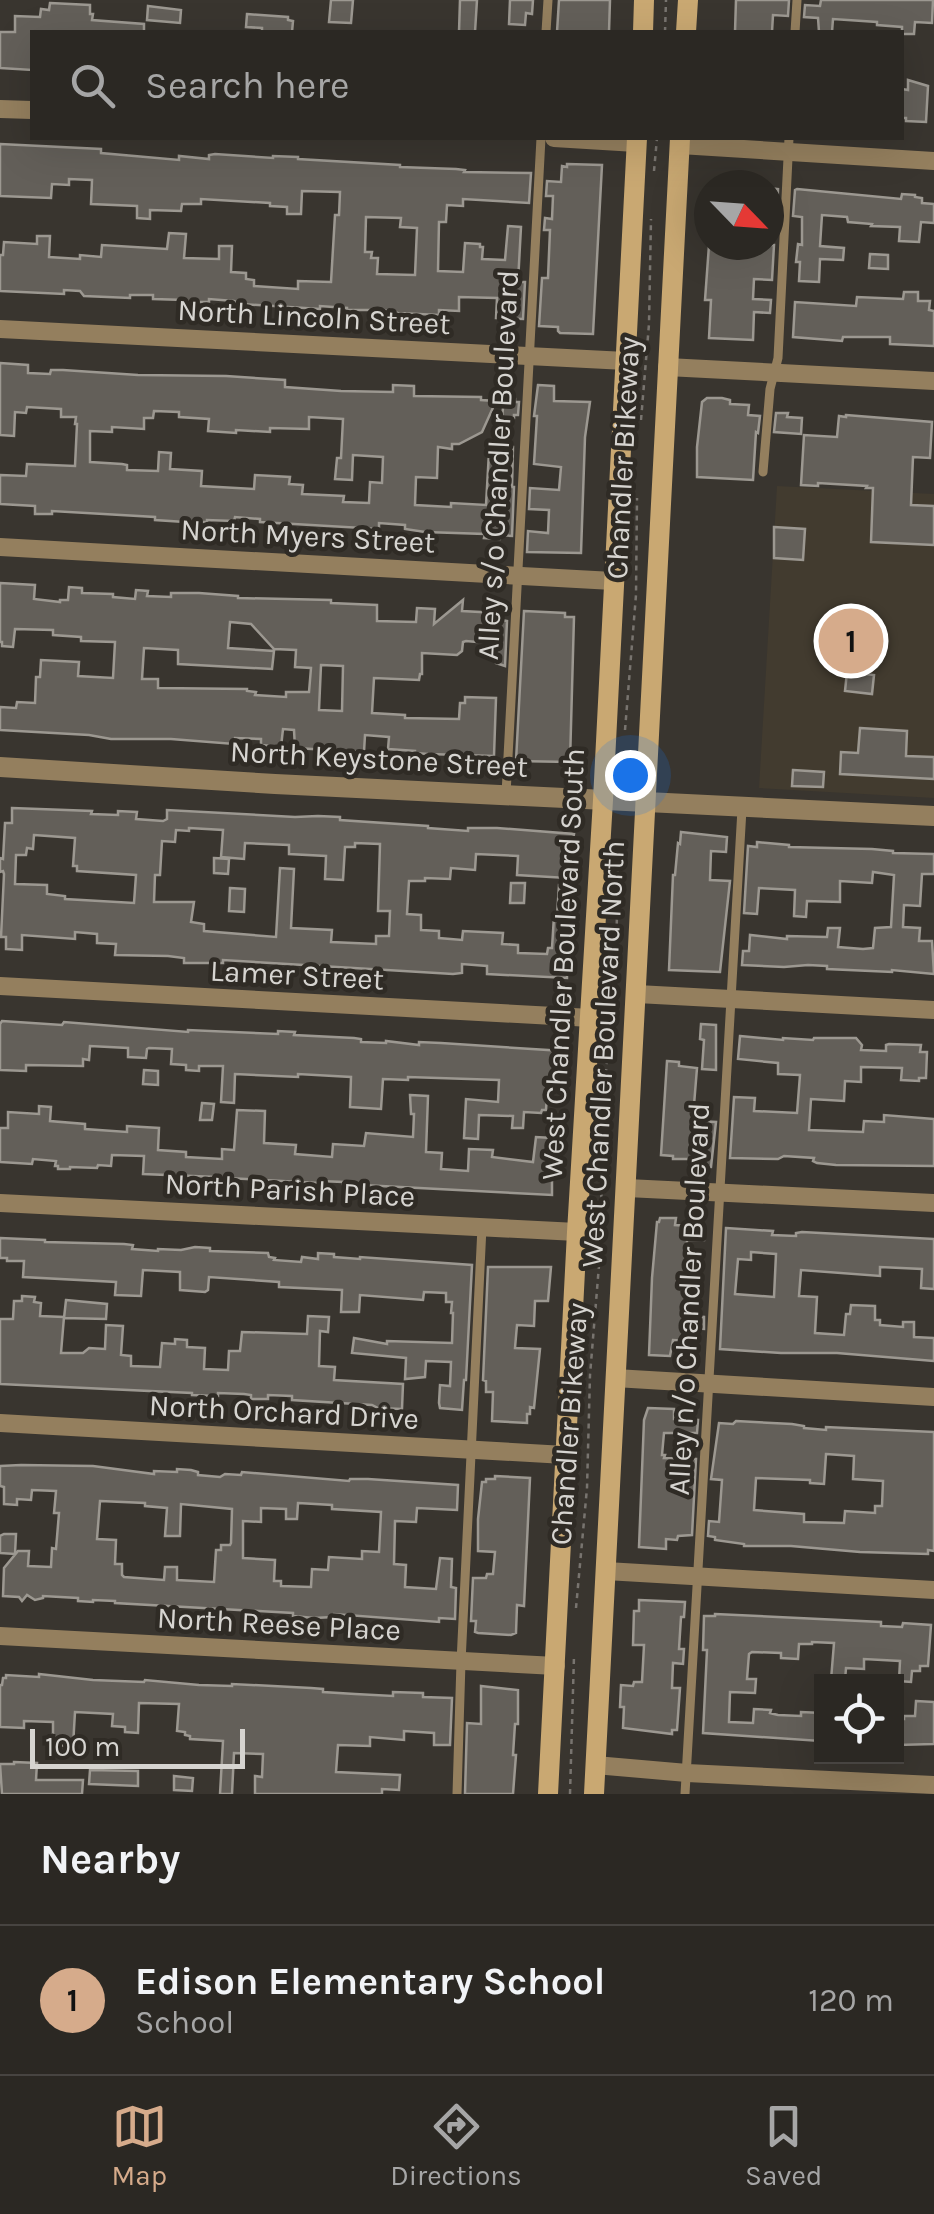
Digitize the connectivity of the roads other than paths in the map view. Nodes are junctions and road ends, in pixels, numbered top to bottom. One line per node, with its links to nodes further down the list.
1 (548, 0): 5 (lane)
2 (644, 0): 6 (main road)
3 (688, 0): 7 (main road)
4 (797, 0): 8 (lane)
5 (546, 30)
6 (642, 30)
7 (686, 30)
8 (795, 30)
9 (0, 108): 10 (street)
10 (30, 110)
11 (540, 140): 17 (lane, Alley s/o Chandler Boulevard)
12 (643, 140): 18 (main road, West Chandler Boulevard South)
13 (680, 142): 14 (street); 19 (main road, West Chandler Boulevard North)
14 (789, 145): 15 (street); 20 (lane)
15 (934, 161)
16 (0, 328): 17 (street, North Lincoln Street)
17 (529, 356): 18 (street, North Lincoln Street); 24 (lane, Alley s/o Chandler Boulevard)
18 (626, 361): 25 (main road, West Chandler Boulevard South)
19 (668, 367): 20 (street); 29 (main road, West Chandler Boulevard North)
20 (774, 372): 21 (street); 22 (lane)
21 (934, 381)
22 (763, 472)
23 (0, 547): 24 (street, North Myers Street)
24 (518, 576): 25 (street, North Myers Street); 27 (lane, Alley s/o Chandler Boulevard)
25 (613, 581): 28 (main road, West Chandler Boulevard South)
26 (0, 768): 27 (street, North Keystone Street)
27 (506, 796): 28 (street, North Keystone Street)
28 (603, 800): 29 (street, North Keystone Street); 36 (main road, West Chandler Boulevard South)
29 (646, 802): 30 (street, North Keystone Street); 33 (main road, West Chandler Boulevard North)
30 (742, 806): 31 (street, North Keystone Street); 34 (lane, Alley n/o Chandler Boulevard)
31 (934, 816)
32 (0, 986): 36 (street, Lamer Street)
33 (636, 994): 34 (street); 37 (main road, West Chandler Boulevard North)
34 (730, 998): 35 (street); 38 (lane, Alley n/o Chandler Boulevard)
35 (934, 1010)
36 (591, 1018): 42 (main road, West Chandler Boulevard South)
37 (626, 1188): 38 (street); 43 (main road, West Chandler Boulevard North)
38 (720, 1192): 40 (street); 44 (lane, Alley n/o Chandler Boulevard)
39 (0, 1202): 41 (street, North Parish Place)
40 (934, 1203)
41 (482, 1227): 42 (street, North Parish Place); 47 (lane)
42 (577, 1232): 48 (main road, West Chandler Boulevard South)
43 (615, 1378): 44 (street); 49 (main road, West Chandler Boulevard North)
44 (710, 1384): 45 (street); 50 (lane, Alley n/o Chandler Boulevard)
45 (934, 1397)
46 (0, 1424): 47 (street, North Orchard Drive)
47 (472, 1450): 48 (street, North Orchard Drive); 53 (lane)
48 (565, 1455): 54 (main road, West Chandler Boulevard South)
49 (606, 1572): 50 (street); 55 (main road, West Chandler Boulevard North)
50 (698, 1578): 51 (street); 56 (lane, Alley n/o Chandler Boulevard)
51 (934, 1590)
52 (0, 1636): 53 (street, North Reese Place)
53 (461, 1662): 54 (street, North Reese Place); 58 (lane)
54 (556, 1666): 59 (main road, West Chandler Boulevard South)
55 (596, 1765): 56 (street); 60 (main road, West Chandler Boulevard North)
56 (687, 1773): 57 (street); 61 (lane, Alley n/o Chandler Boulevard)
57 (934, 1785)
58 (457, 1794)
59 (548, 1794)
60 (594, 1794)
61 (686, 1794)

